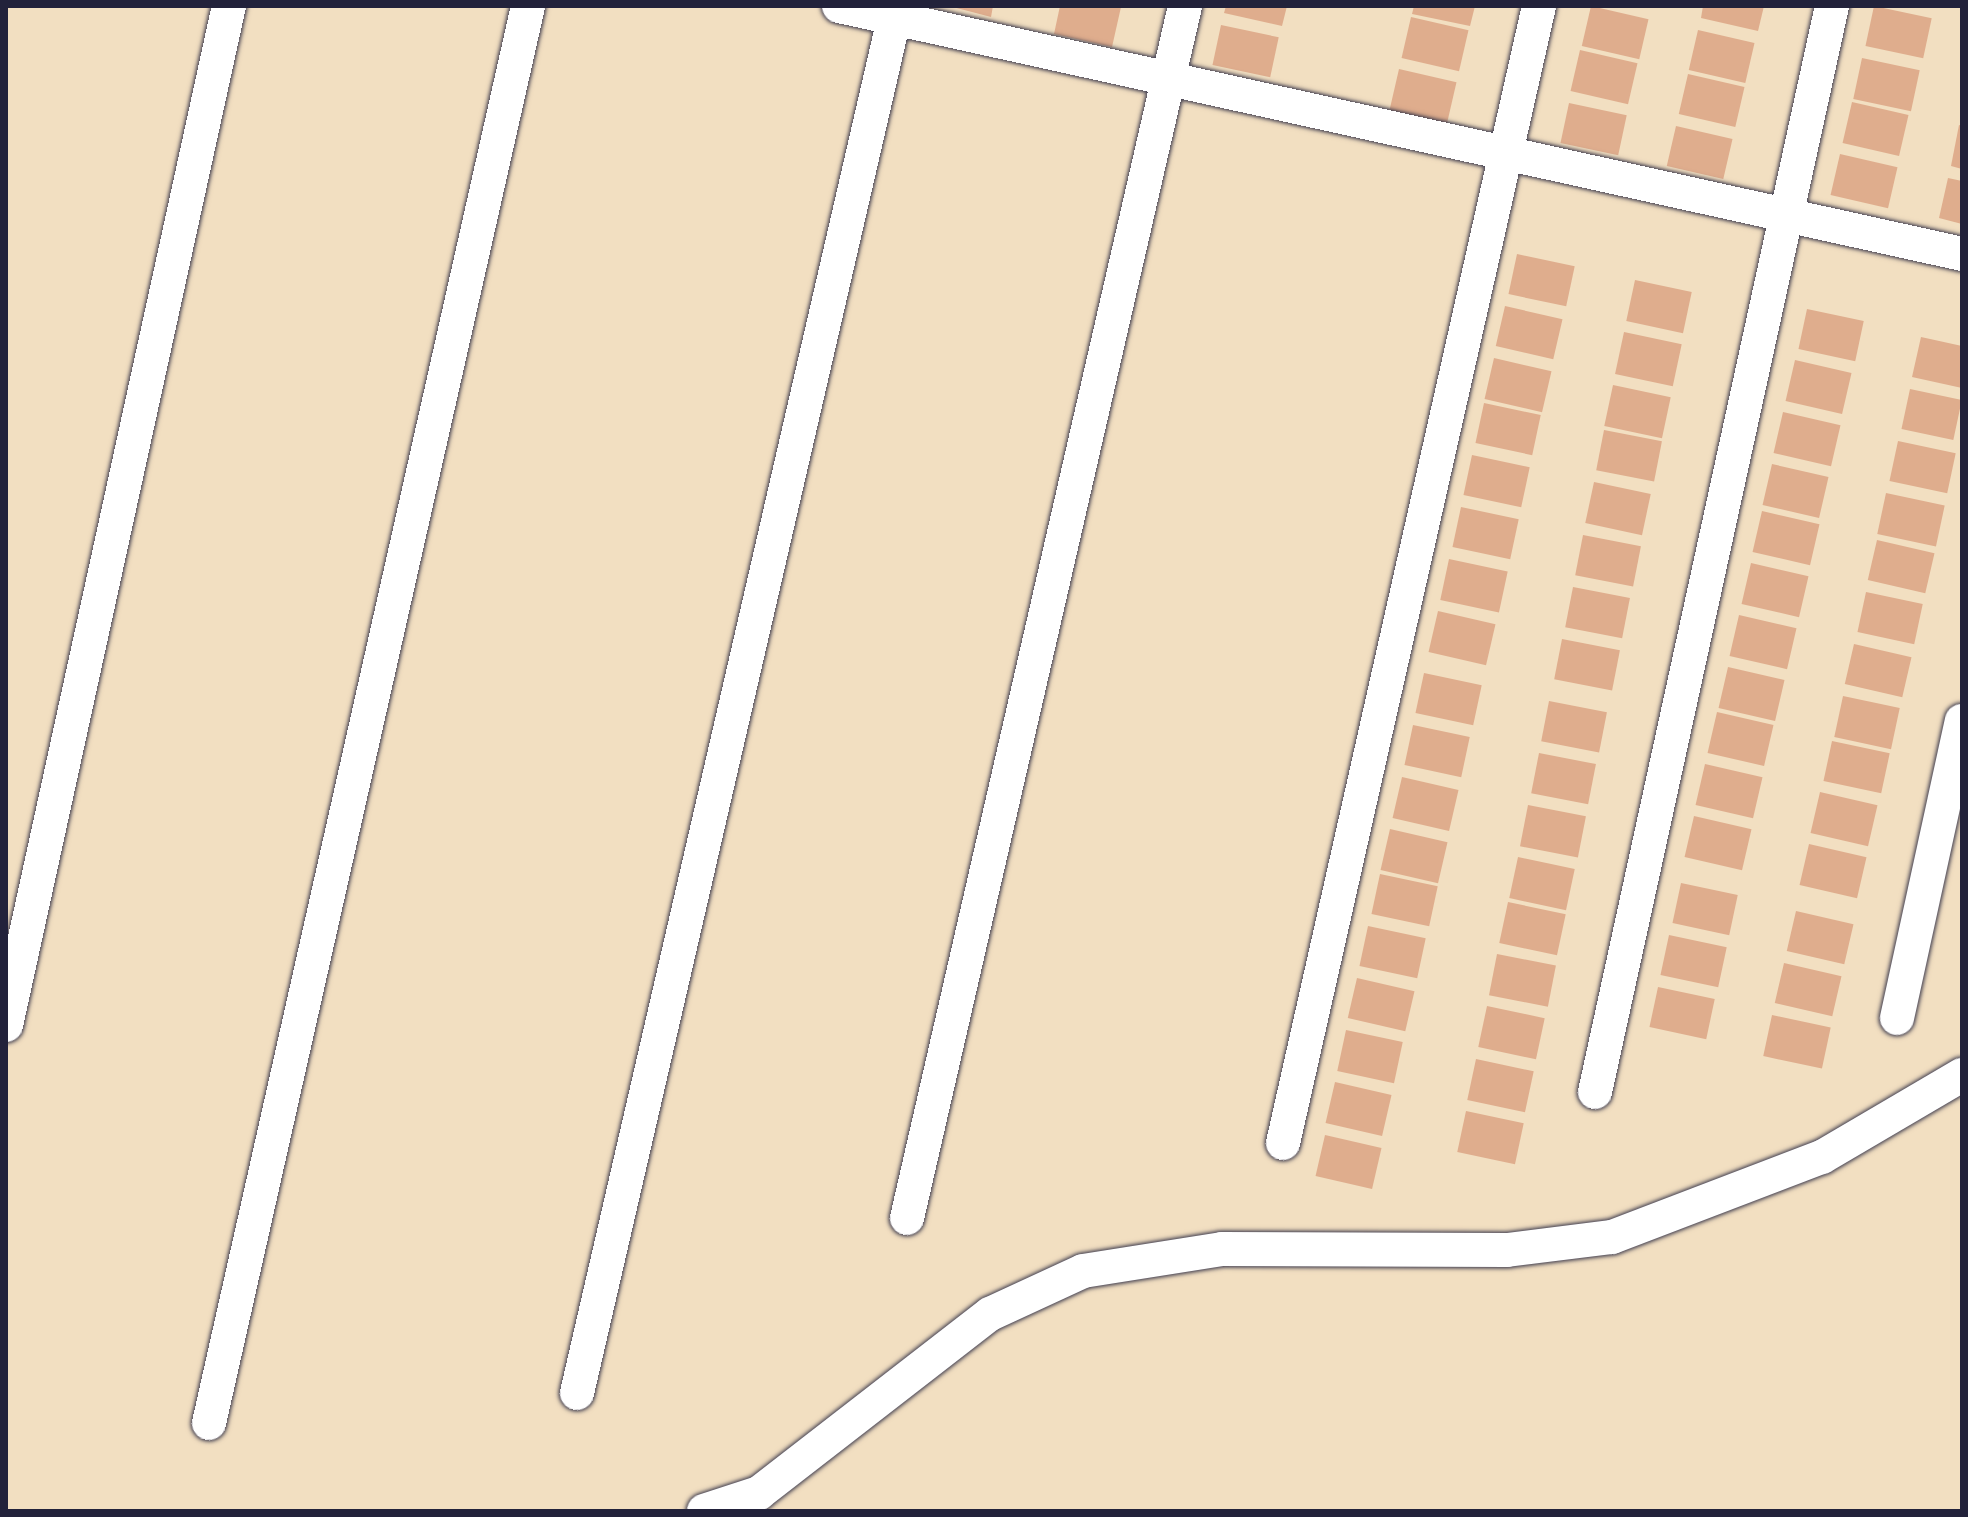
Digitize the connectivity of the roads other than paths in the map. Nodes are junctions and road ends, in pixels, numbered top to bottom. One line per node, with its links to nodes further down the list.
1 (229, 6): 14 (street)
2 (528, 6): 20 (street)
3 (839, 6): 7 (street)
4 (1185, 6): 8 (street)
5 (1539, 6): 9 (street)
6 (1832, 6): 10 (street)
7 (896, 12): 8 (street); 19 (street)
8 (1169, 79): 9 (street); 18 (street)
9 (1506, 153): 10 (street); 17 (street)
10 (1786, 215): 11 (street); 16 (street)
11 (1962, 254)
12 (1962, 721): 13 (street)
13 (1897, 1018)
14 (6, 1025)
15 (1962, 1075): 21 (street)
16 (1595, 1092)
17 (1283, 1143)
18 (907, 1218)
19 (577, 1393)
20 (209, 1423)
21 (704, 1511)

